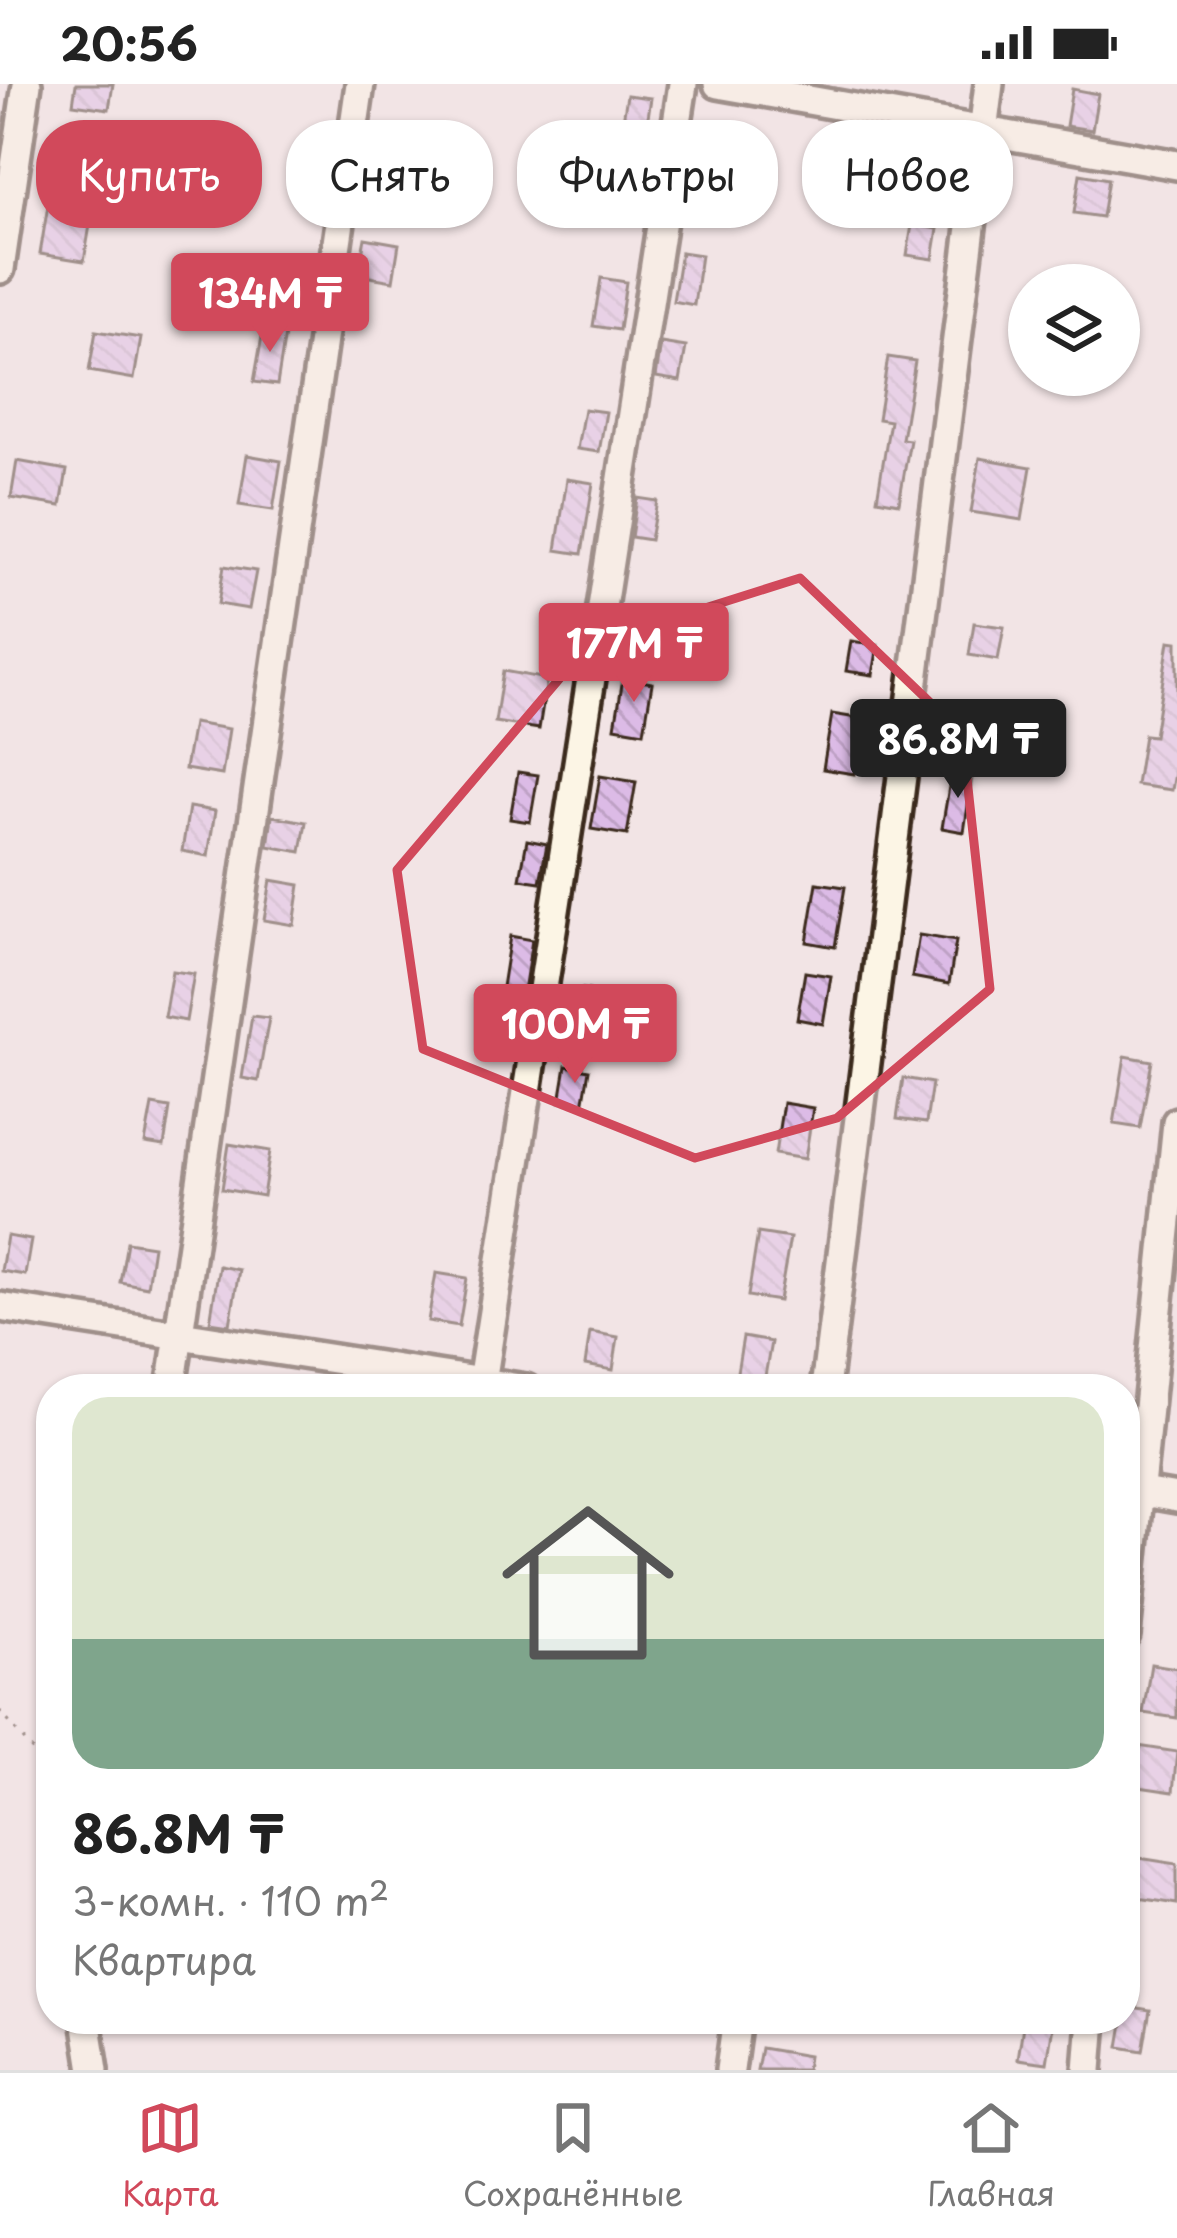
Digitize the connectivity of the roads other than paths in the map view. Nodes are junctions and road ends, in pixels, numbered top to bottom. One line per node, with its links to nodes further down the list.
1 (27, 84): 11 (street)
2 (360, 84): 14 (street)
3 (683, 84): 17 (street)
4 (718, 84): 6 (street)
5 (989, 84): 7 (street)
6 (925, 120)
7 (984, 120)
8 (1013, 135): 9 (street)
9 (1177, 165)
10 (971, 228): 18 (street)
11 (0, 269)
12 (1177, 1123): 19 (street)
13 (0, 1307): 14 (street)
14 (179, 1335): 15 (street); 16 (street)
15 (173, 1374)
16 (415, 1374)
17 (483, 1374)
18 (827, 1374)
19 (1140, 1418)
20 (1140, 1492): 21 (street)
21 (1177, 1498)
22 (88, 2034): 25 (street)
23 (735, 2034): 26 (street)
24 (1091, 2034): 27 (street)
25 (94, 2070)
26 (730, 2070)
27 (1088, 2070)

